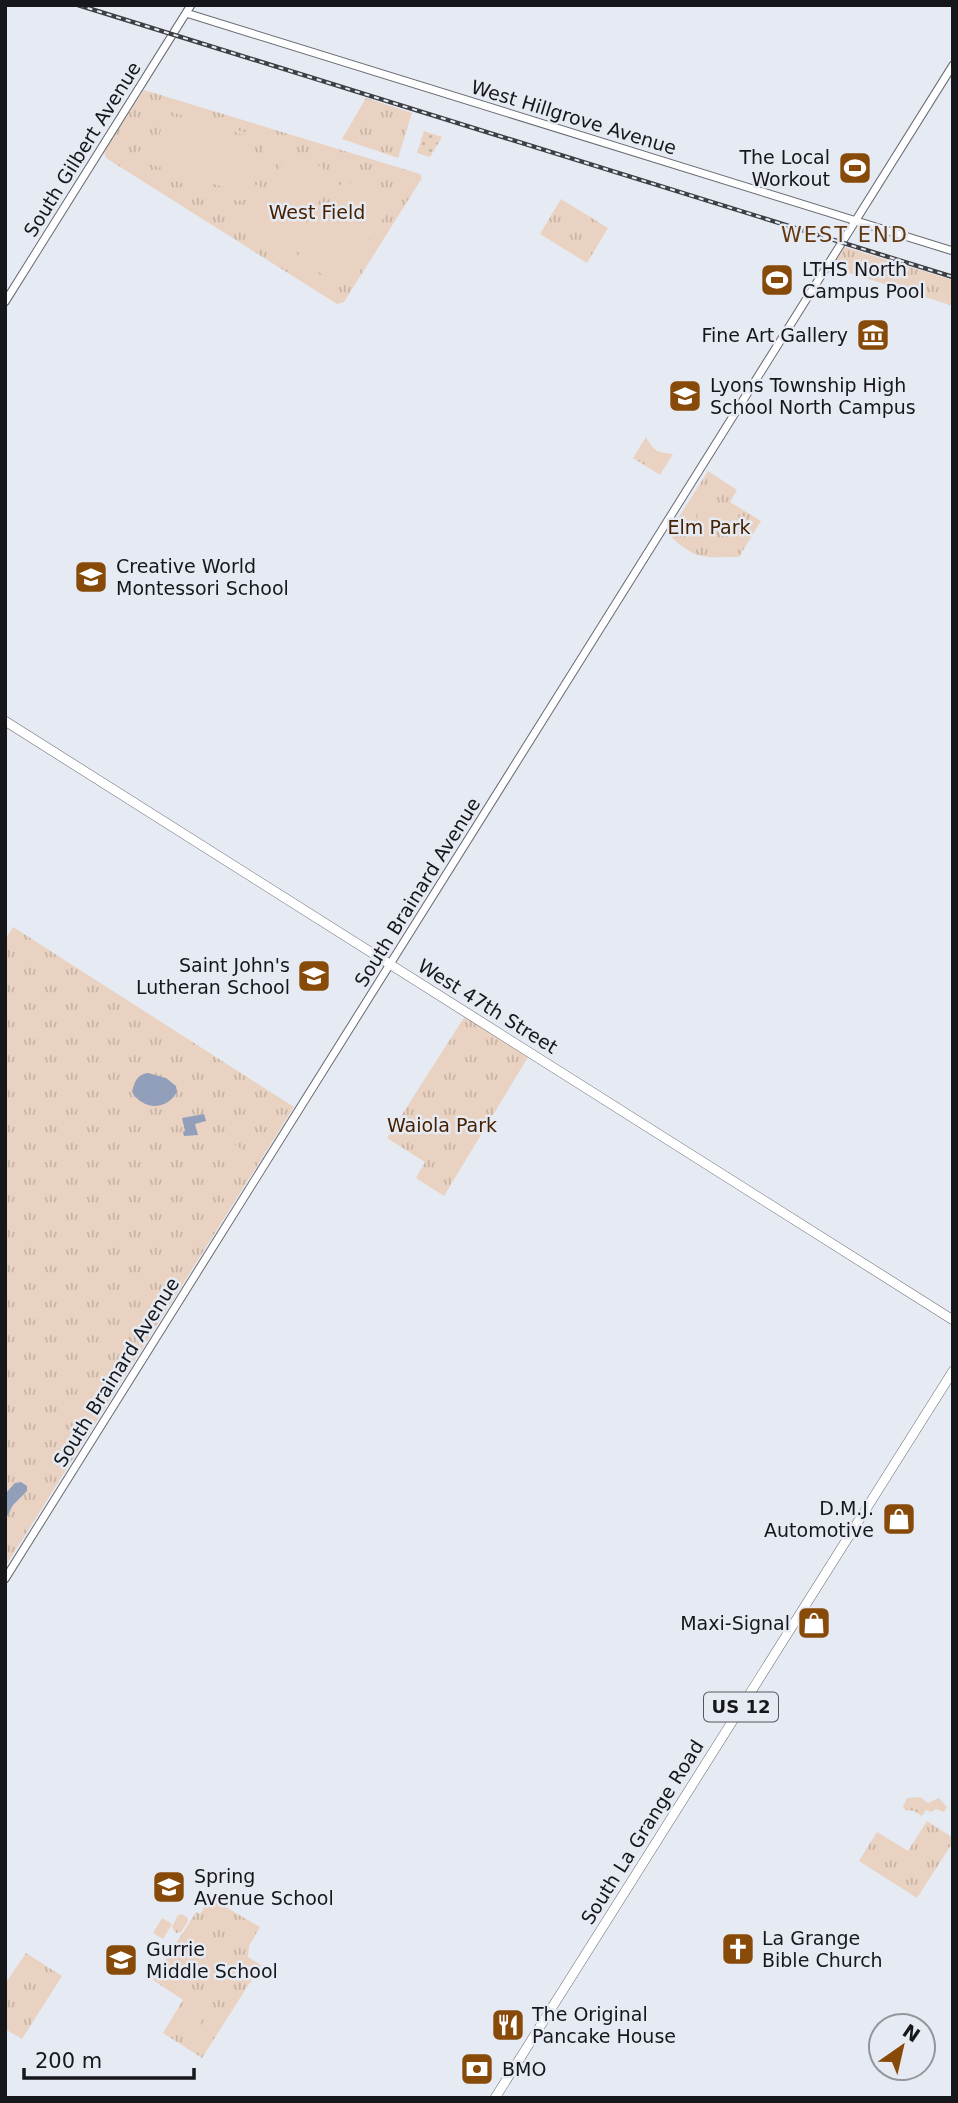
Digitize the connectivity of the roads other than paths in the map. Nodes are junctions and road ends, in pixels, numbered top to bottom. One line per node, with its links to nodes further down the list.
1 (188, 9): 3 (street, West Hillgrove Avenue); 5 (street, South Gilbert Avenue)
2 (953, 65): 3 (street, South Brainard Avenue)
3 (856, 222): 4 (street, West Hillgrove Avenue); 7 (street, South Brainard Avenue)
4 (953, 251)
5 (5, 302)
6 (5, 721): 7 (main road, West 47th Street)
7 (390, 964): 8 (main road, West 47th Street); 10 (street, South Brainard Avenue)
8 (953, 1320)
9 (953, 1371): 11 (main road, South La Grange Road / US 12)
10 (5, 1579)
11 (495, 2098)

